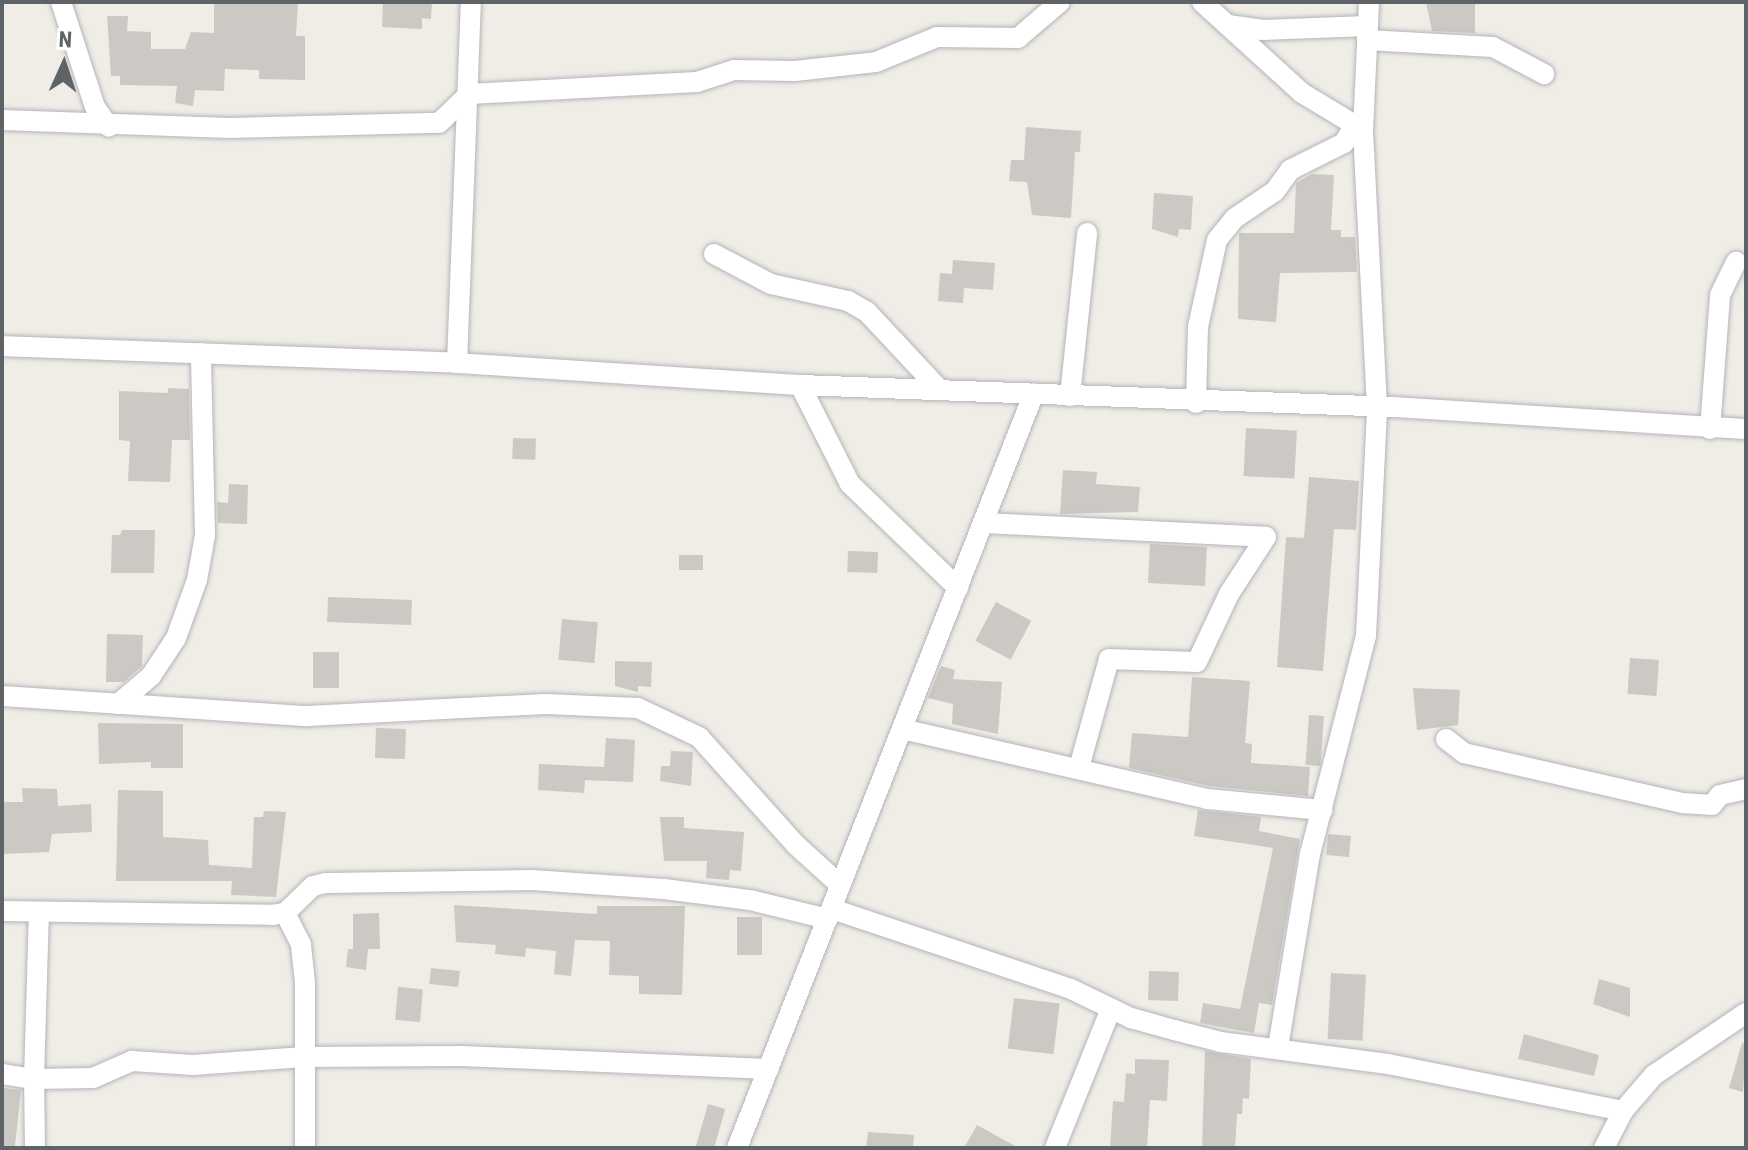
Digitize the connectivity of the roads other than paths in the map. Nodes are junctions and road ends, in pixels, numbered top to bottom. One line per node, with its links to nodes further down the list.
1 (61, 2): 11 (street)
2 (471, 2): 9 (street)
3 (1060, 2): 9 (street)
4 (1202, 2): 6 (street)
5 (1369, 2): 7 (street)
6 (1228, 25): 7 (street); 12 (street)
7 (1367, 33): 8 (street); 12 (street)
8 (1544, 74)
9 (469, 94): 11 (street); 18 (street)
10 (2, 120): 11 (street)
11 (109, 127)
12 (1359, 127): 23 (street); 24 (street)
13 (1087, 233): 22 (street)
14 (714, 254): 20 (street)
15 (1736, 262): 25 (street)
16 (2, 346): 17 (street)
17 (201, 353): 18 (street); 30 (street)
18 (457, 363): 19 (street)
19 (800, 385): 20 (street); 28 (street)
20 (938, 388): 21 (street)
21 (1034, 393): 22 (street); 27 (street)
22 (1070, 396): 23 (street)
23 (1196, 403): 24 (street)
24 (1377, 407): 25 (street); 35 (street)
25 (1710, 429): 26 (street)
26 (1746, 429)
27 (984, 523): 28 (street); 33 (street)
28 (958, 588): 31 (street)
29 (2, 696): 30 (street)
30 (118, 704): 36 (street)
31 (902, 729): 33 (street); 36 (street)
32 (1446, 739): 34 (street)
33 (1079, 768): 35 (street)
34 (1746, 789)
35 (1322, 810): 43 (street)
36 (840, 885): 40 (street)
37 (2, 911): 38 (street)
38 (39, 912): 39 (street); 47 (street)
39 (285, 913): 40 (street); 44 (street)
40 (830, 914): 41 (street); 45 (street)
41 (1111, 1009): 43 (street); 52 (street)
42 (1745, 1016): 48 (street)
43 (1278, 1047): 48 (street)
44 (304, 1057): 45 (street); 47 (street); 50 (street)
45 (769, 1069): 51 (street)
46 (2, 1074): 47 (street)
47 (34, 1079): 49 (street)
48 (1623, 1111): 53 (street)
49 (35, 1148)
50 (305, 1148)
51 (737, 1148)
52 (1055, 1148)
53 (1604, 1148)

